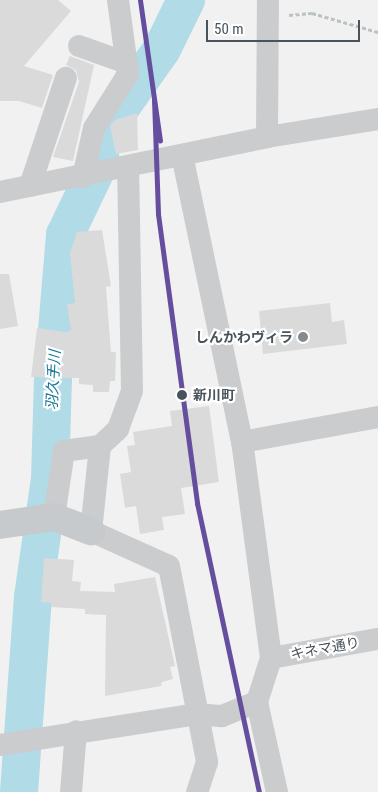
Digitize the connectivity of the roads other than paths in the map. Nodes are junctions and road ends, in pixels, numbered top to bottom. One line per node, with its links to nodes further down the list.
1 (118, 0): 4 (street)
2 (268, 8): 7 (street)
3 (79, 46): 4 (street)
4 (127, 63): 10 (street)
5 (66, 78): 11 (street)
6 (378, 118): 7 (street)
7 (267, 137): 8 (street)
8 (182, 155): 9 (street); 14 (street)
9 (128, 168): 10 (street); 15 (street)
10 (83, 177): 11 (street)
11 (30, 186): 12 (street)
12 (0, 192)
13 (378, 417): 14 (street)
14 (242, 442): 20 (street)
15 (100, 446): 16 (street); 18 (street)
16 (54, 517): 17 (main road); 18 (main road)
17 (0, 524)
18 (91, 531): 22 (street)
19 (378, 639): 20 (street, キネマ通り)
20 (271, 658): 21 (street)
21 (257, 702): 22 (street); 27 (street)
22 (197, 714): 23 (street); 26 (street)
23 (76, 730): 24 (street); 25 (street)
24 (0, 746)
25 (71, 792)
26 (197, 792)
27 (277, 792)

